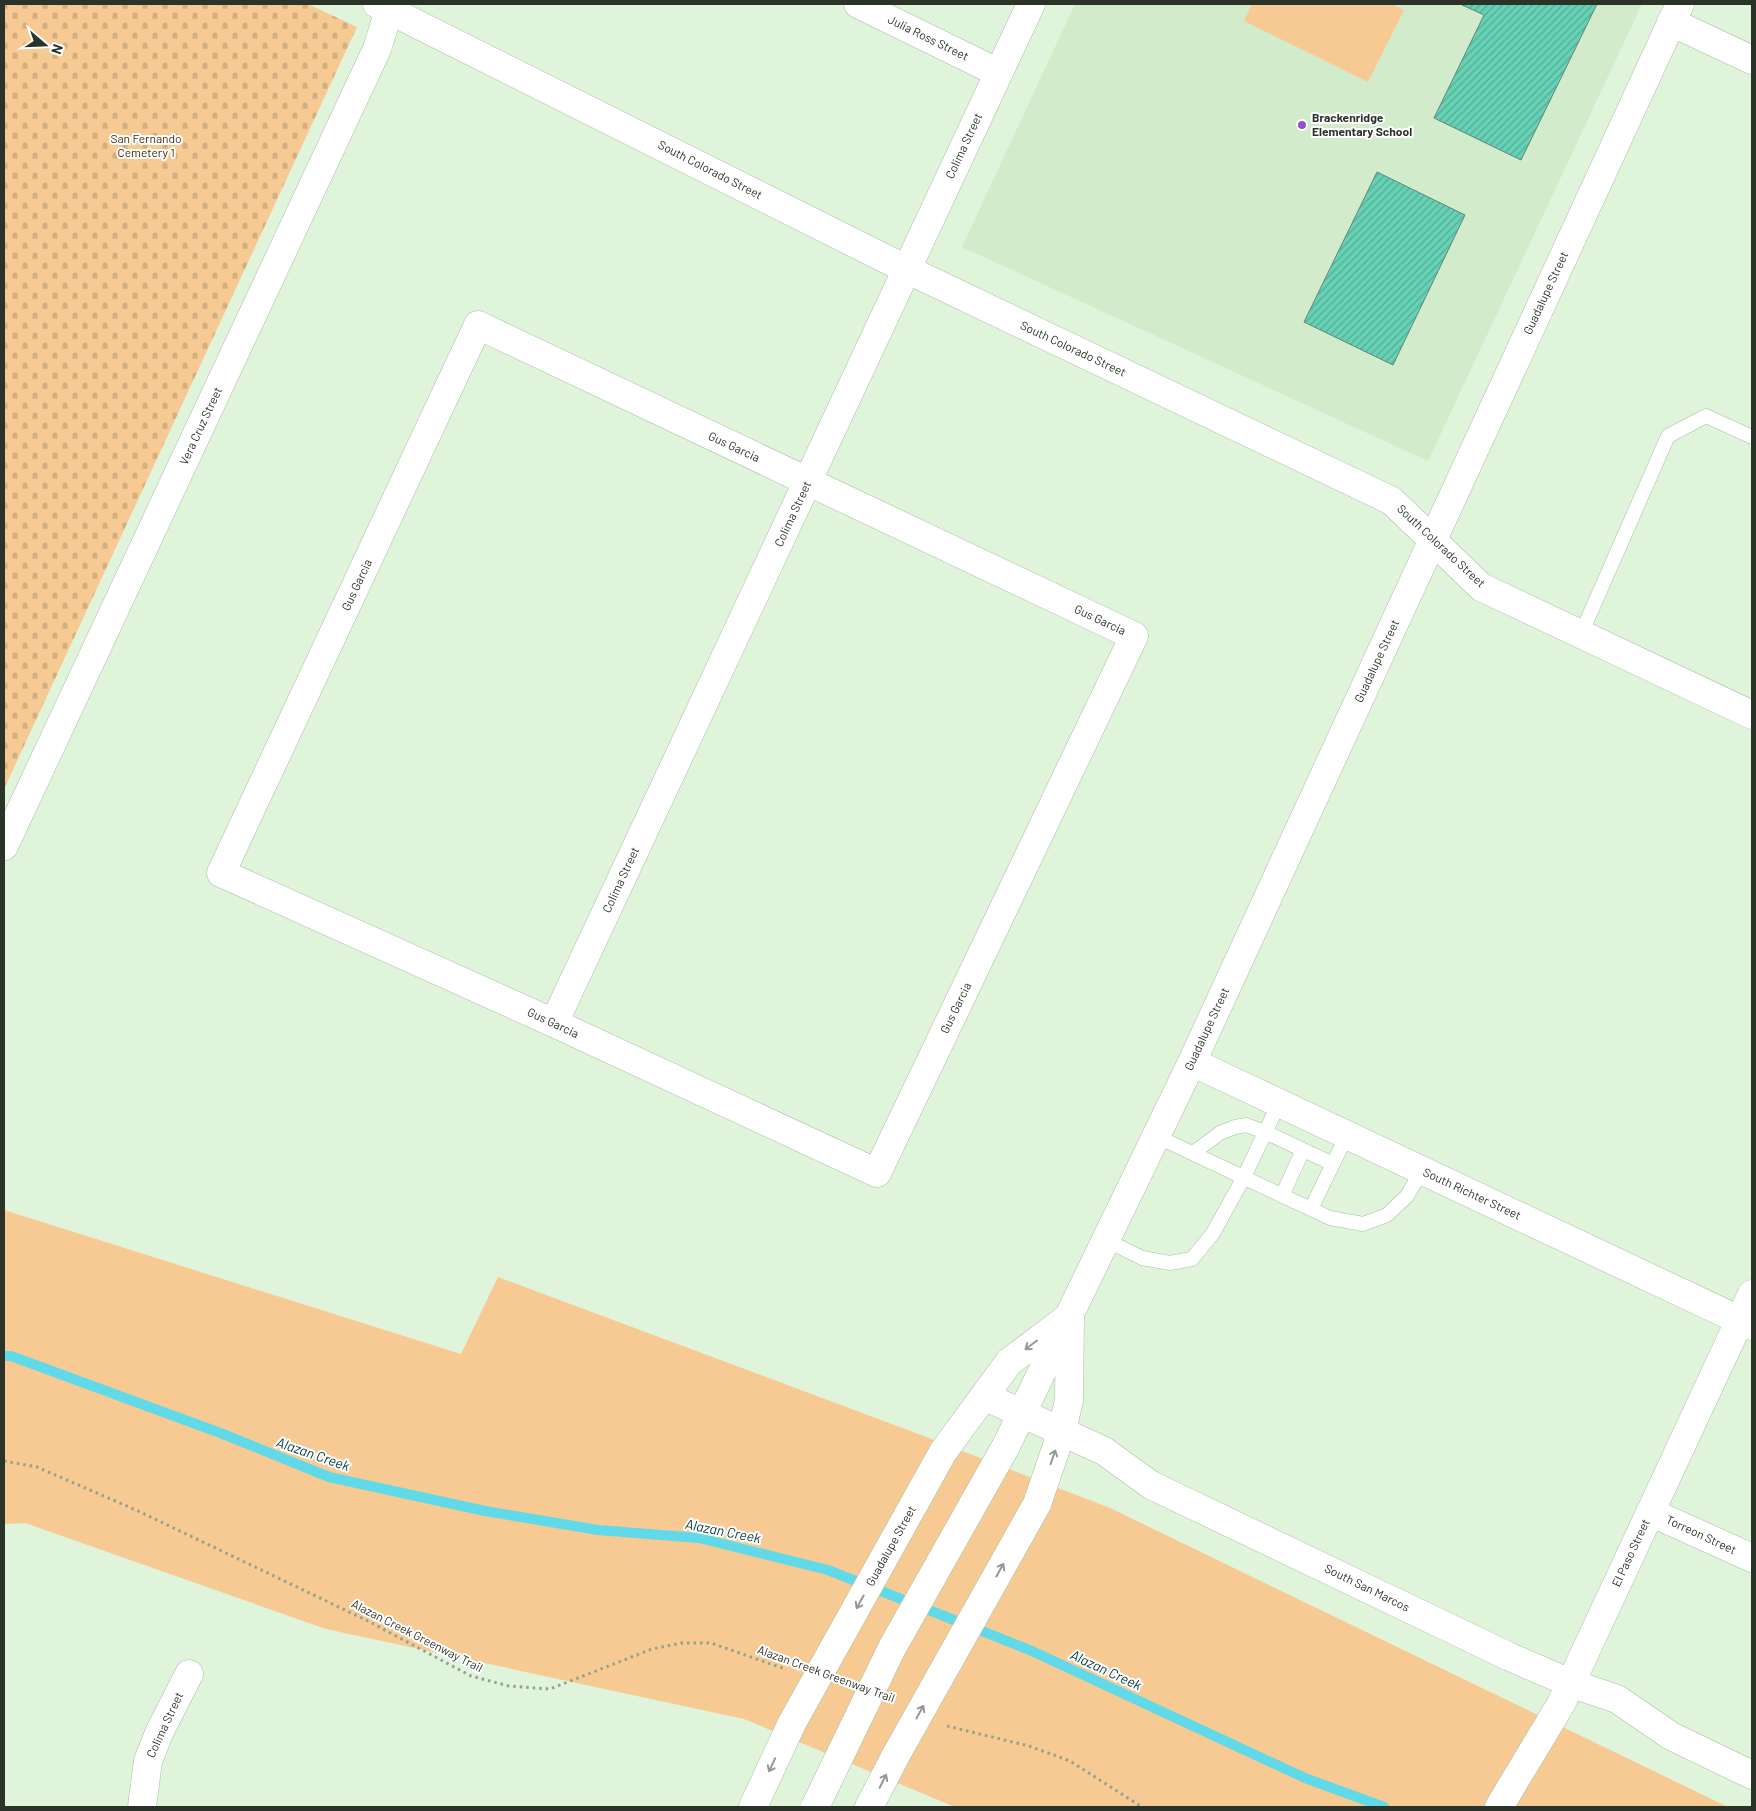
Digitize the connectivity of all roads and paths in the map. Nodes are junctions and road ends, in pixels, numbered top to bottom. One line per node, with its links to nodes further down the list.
1 (858, 4): 6 (street, Julia Ross Street)
2 (1031, 4): 6 (street, Colima Street)
3 (386, 6): 7 (street, South Colorado Street); 13 (street, Vera Cruz Street)
4 (1675, 13): 5 (street); 10 (street, Guadalupe Street)
5 (1752, 60)
6 (999, 73): 7 (street, Colima Street)
7 (906, 269): 9 (street, Colima Street); 10 (street, South Colorado Street)
8 (1752, 437): 11 (lane)
9 (808, 482): 14 (street, Colima Street); 14 (street, Gus Garcia); 14 (street, Gus Garcia)
10 (1433, 540): 11 (street, South Colorado Street); 15 (street, Guadalupe Street)
11 (1581, 634): 12 (street, South Colorado Street)
12 (1752, 715)
13 (4, 846)
14 (554, 1023)
15 (1192, 1062): 16 (street, South Richter Street); 19 (street, Guadalupe Street)
16 (1279, 1103): 17 (lane); 18 (street, South Richter Street)
17 (1265, 1132): 20 (lane); 21 (lane); 24 (lane)
18 (1347, 1135): 22 (lane); 23 (street, South Richter Street)
19 (1156, 1136): 21 (lane); 27 (street, Guadalupe Street)
20 (1303, 1150): 22 (lane); 25 (lane)
21 (1193, 1153): 24 (lane)
22 (1333, 1164): 26 (lane)
23 (1422, 1170): 26 (lane); 30 (street, South Richter Street)
24 (1244, 1177): 25 (lane); 27 (lane)
25 (1282, 1196): 26 (lane)
26 (1311, 1210)
27 (1106, 1240): 29 (street, Guadalupe Street)
28 (1752, 1294): 30 (street, El Paso Street)
29 (1070, 1316): 31 (street, Guadalupe Street, one-way to 31); 32 (street, Guadalupe Street); 33 (street, Guadalupe Street)
30 (1746, 1323): 35 (street, El Paso Street)
31 (984, 1396): 32 (street, South San Marcos); 43 (street, Guadalupe Street, one-way to 43, bridge)
32 (1022, 1413): 33 (street, South San Marcos); 44 (street, Guadalupe Street, bridge)
33 (1062, 1431): 39 (street, South San Marcos); 45 (street, Guadalupe Street, one-way to 33, bridge)
34 (4, 1461): 37 (path, Alazan Creek Greenway Trail)
35 (1650, 1512): 36 (street, Torreon Street); 39 (street, El Paso Street)
36 (1752, 1558)
37 (794, 1672)
38 (189, 1674): 42 (street, Colima Street)
39 (1566, 1693): 41 (street, South San Marcos); 47 (street, El Paso Street)
40 (940, 1724): 46 (path)
41 (1752, 1775)
42 (142, 1807)
43 (752, 1807)
44 (815, 1807)
45 (869, 1807)
46 (1142, 1807)
47 (1498, 1807)

